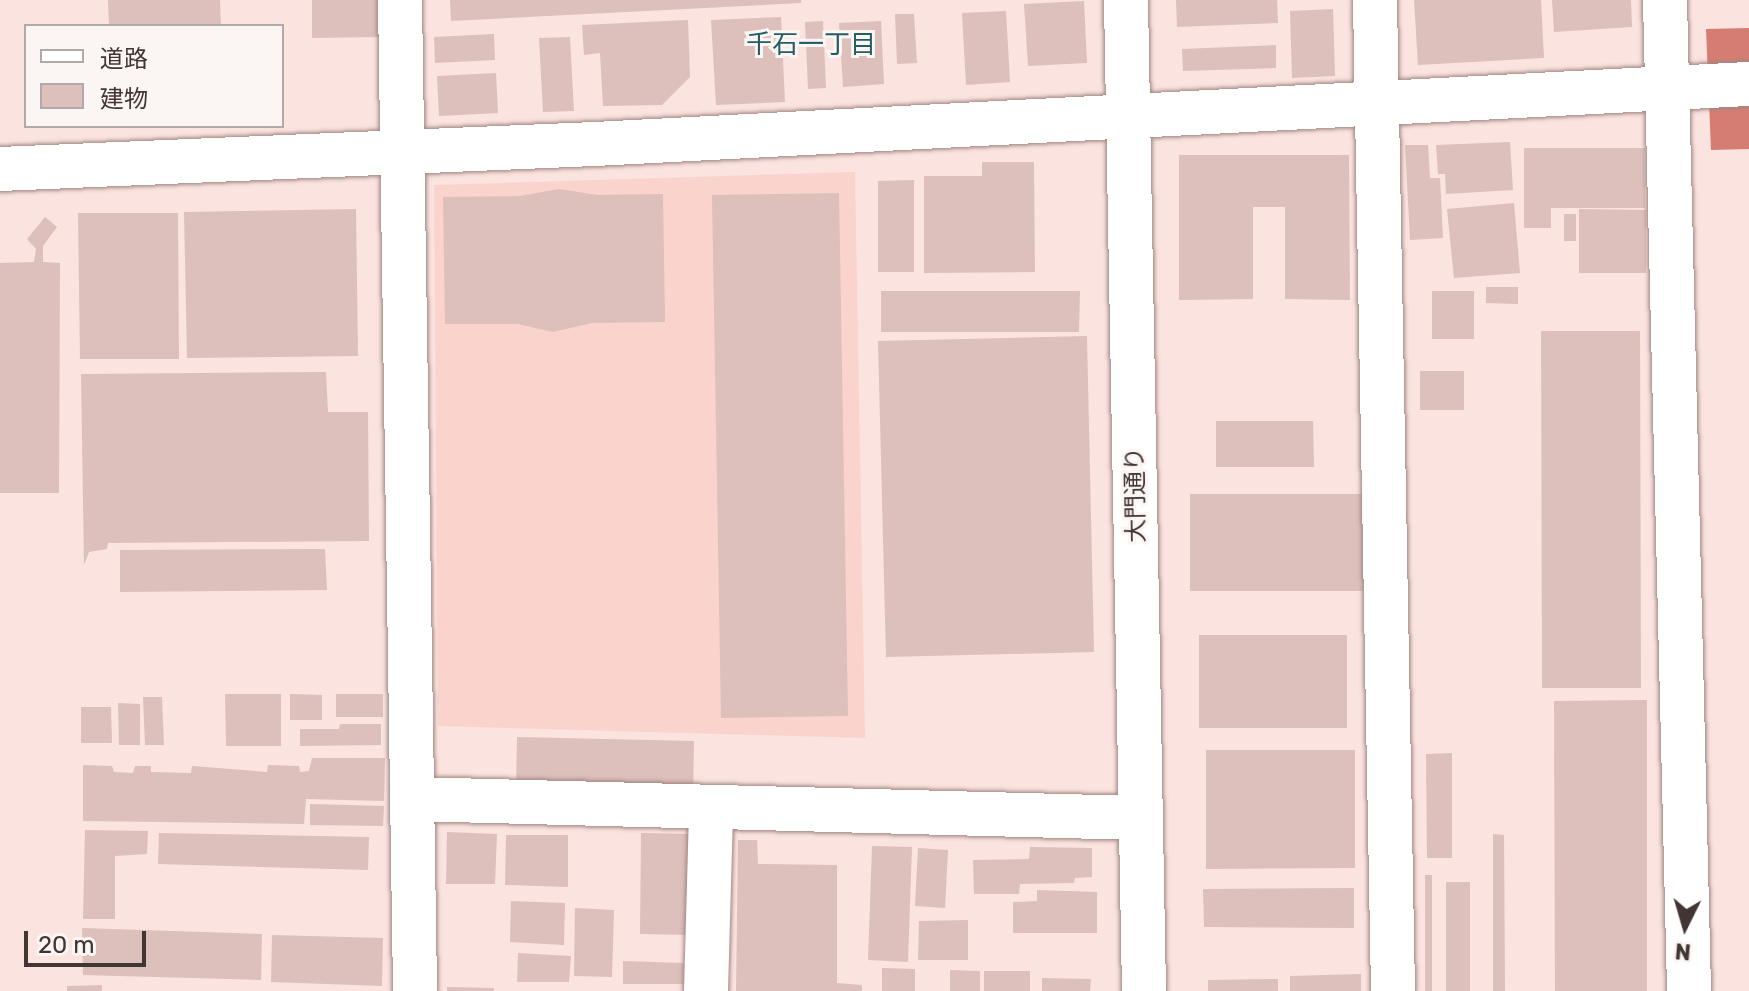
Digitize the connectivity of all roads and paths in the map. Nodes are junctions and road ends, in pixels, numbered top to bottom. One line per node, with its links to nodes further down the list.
1 (400, 0): 9 (street)
2 (1126, 0): 8 (street, 大門通り)
3 (1375, 0): 7 (street)
4 (1665, 0): 6 (street)
5 (1749, 84): 6 (street)
6 (1686, 87): 7 (street); 18 (street)
7 (1377, 103): 8 (street); 17 (street)
8 (1129, 118): 9 (street); 13 (street, 大門通り)
9 (402, 153): 10 (street); 11 (street)
10 (0, 169)
11 (413, 799): 12 (street); 14 (street)
12 (711, 808): 13 (street); 15 (street)
13 (1141, 818): 16 (street, 大門通り)
14 (415, 991)
15 (706, 991)
16 (1144, 991)
17 (1393, 991)
18 (1689, 991)

